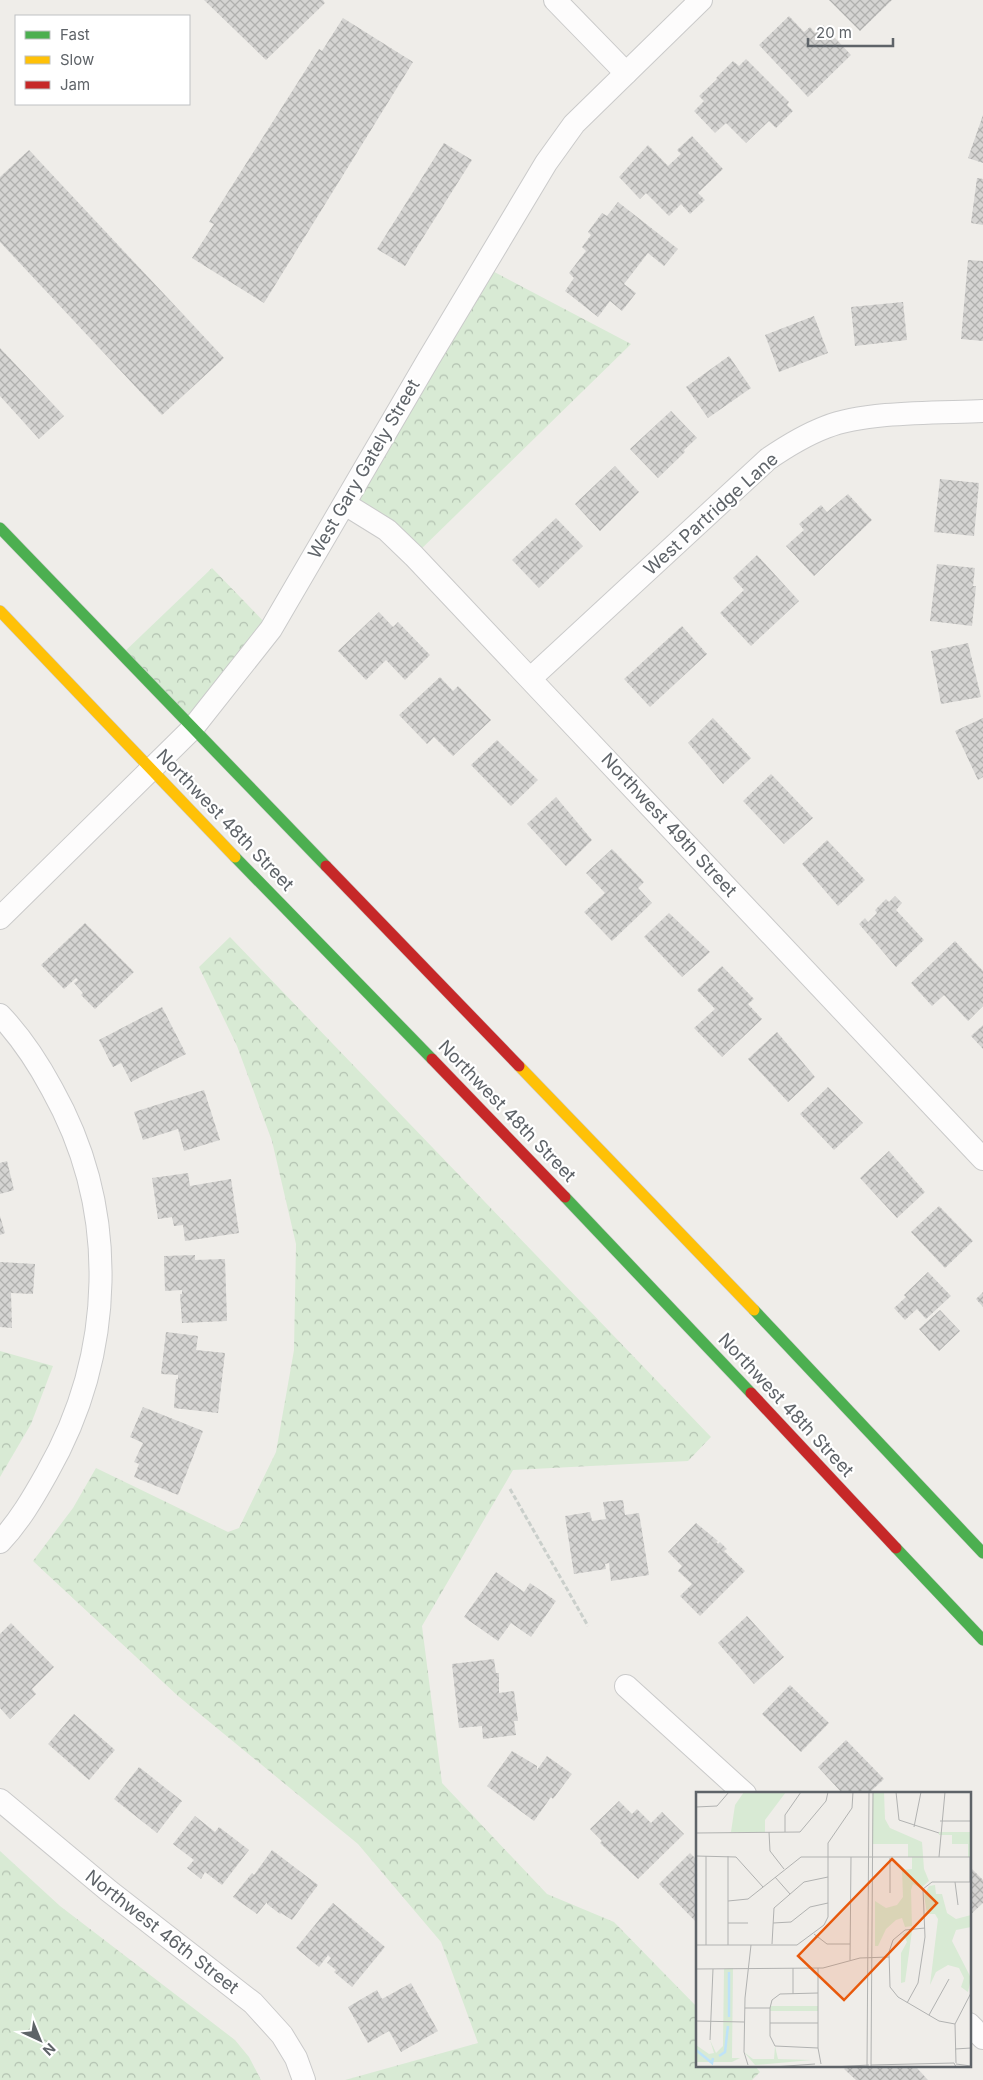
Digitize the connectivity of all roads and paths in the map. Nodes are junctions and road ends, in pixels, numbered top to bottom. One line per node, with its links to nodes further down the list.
1 (555, 0): 3 (street)
2 (701, 0): 3 (street, West Gary Gately Street)
3 (626, 73): 5 (street, West Gary Gately Street)
4 (983, 411): 8 (street, West Partridge Lane)
5 (345, 504): 8 (street, Northwest 49th Street); 9 (street, West Gary Gately Street)
6 (0, 528): 9 (main road)
7 (0, 611): 10 (main road, Northwest 48th Street)
8 (531, 678): 13 (street, Northwest 49th Street)
9 (192, 729): 10 (street, West Gary Gately Street); 16 (main road)
10 (152, 770): 11 (street, West Gary Gately Street); 18 (main road, Northwest 48th Street)
11 (0, 918)
12 (0, 1015): 15 (street)
13 (983, 1159)
14 (510, 1489): 17 (path)
15 (0, 1542)
16 (983, 1552)
17 (588, 1626)
18 (983, 1640)
19 (626, 1686): 20 (street)
20 (743, 1792)
21 (0, 1800): 24 (street, Northwest 46th Street)
22 (970, 2025): 23 (street)
23 (983, 2038)
24 (304, 2080)

